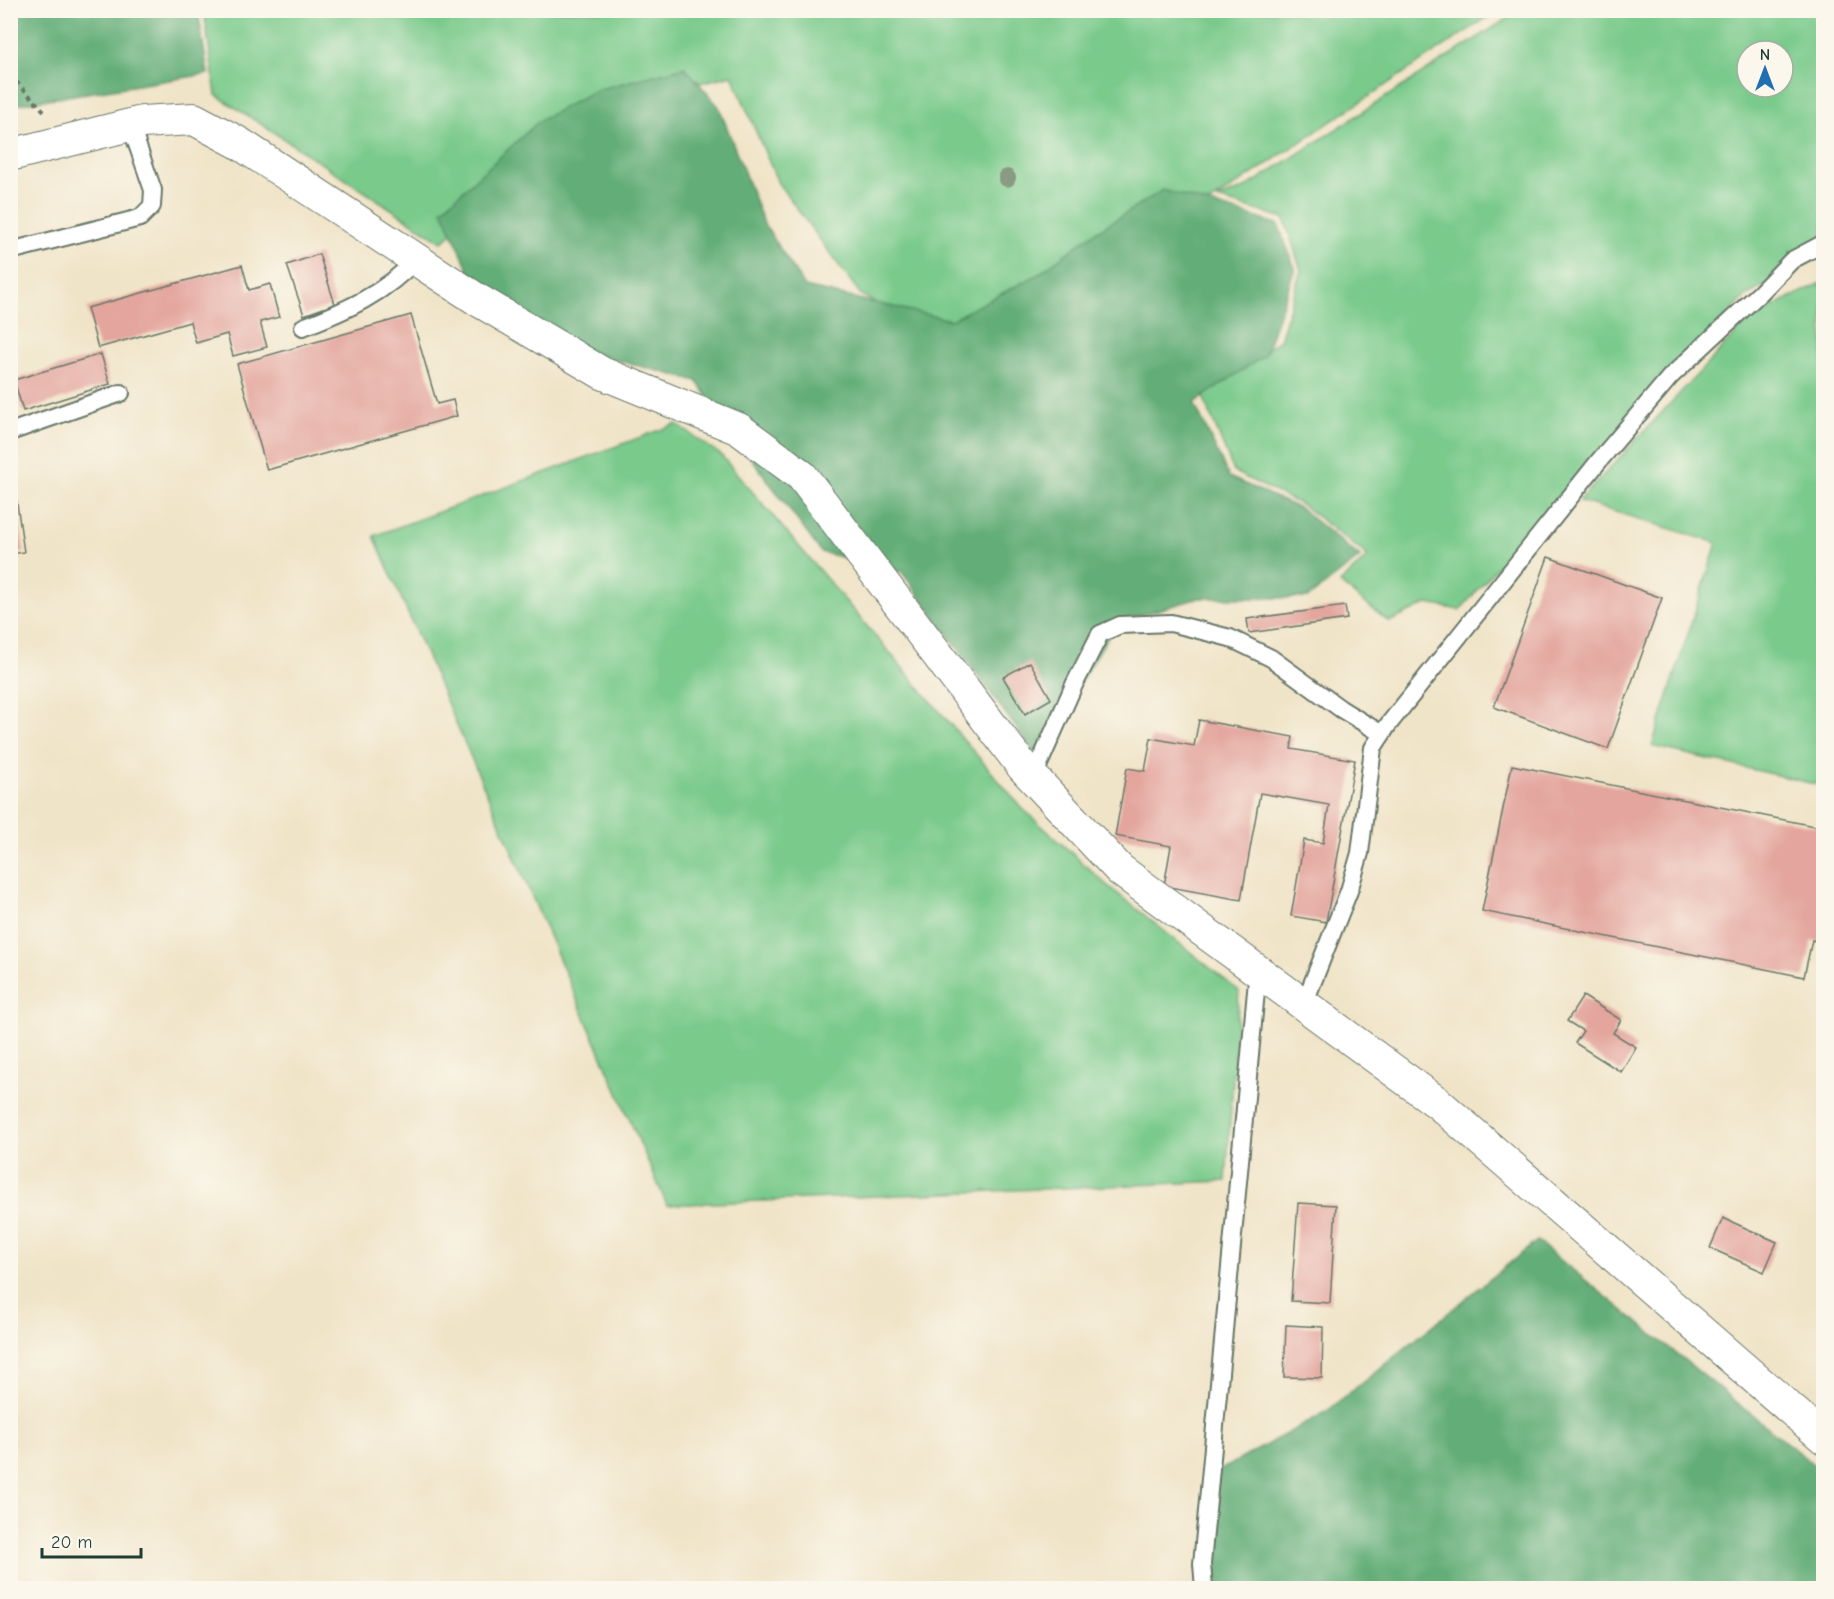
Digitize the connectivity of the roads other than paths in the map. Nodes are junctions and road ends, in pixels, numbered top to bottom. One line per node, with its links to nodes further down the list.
1 (130, 124): 2 (street); 4 (lane); 5 (street)
2 (10, 155)
3 (1824, 243): 9 (lane)
4 (10, 251)
5 (417, 259): 6 (lane); 10 (street)
6 (303, 327)
7 (121, 393): 8 (lane)
8 (10, 432)
9 (1382, 734): 10 (lane); 12 (lane)
10 (1033, 778): 11 (street)
11 (1258, 970): 12 (street); 14 (lane)
12 (1304, 1004): 13 (street)
13 (1824, 1438)
14 (1204, 1588)

